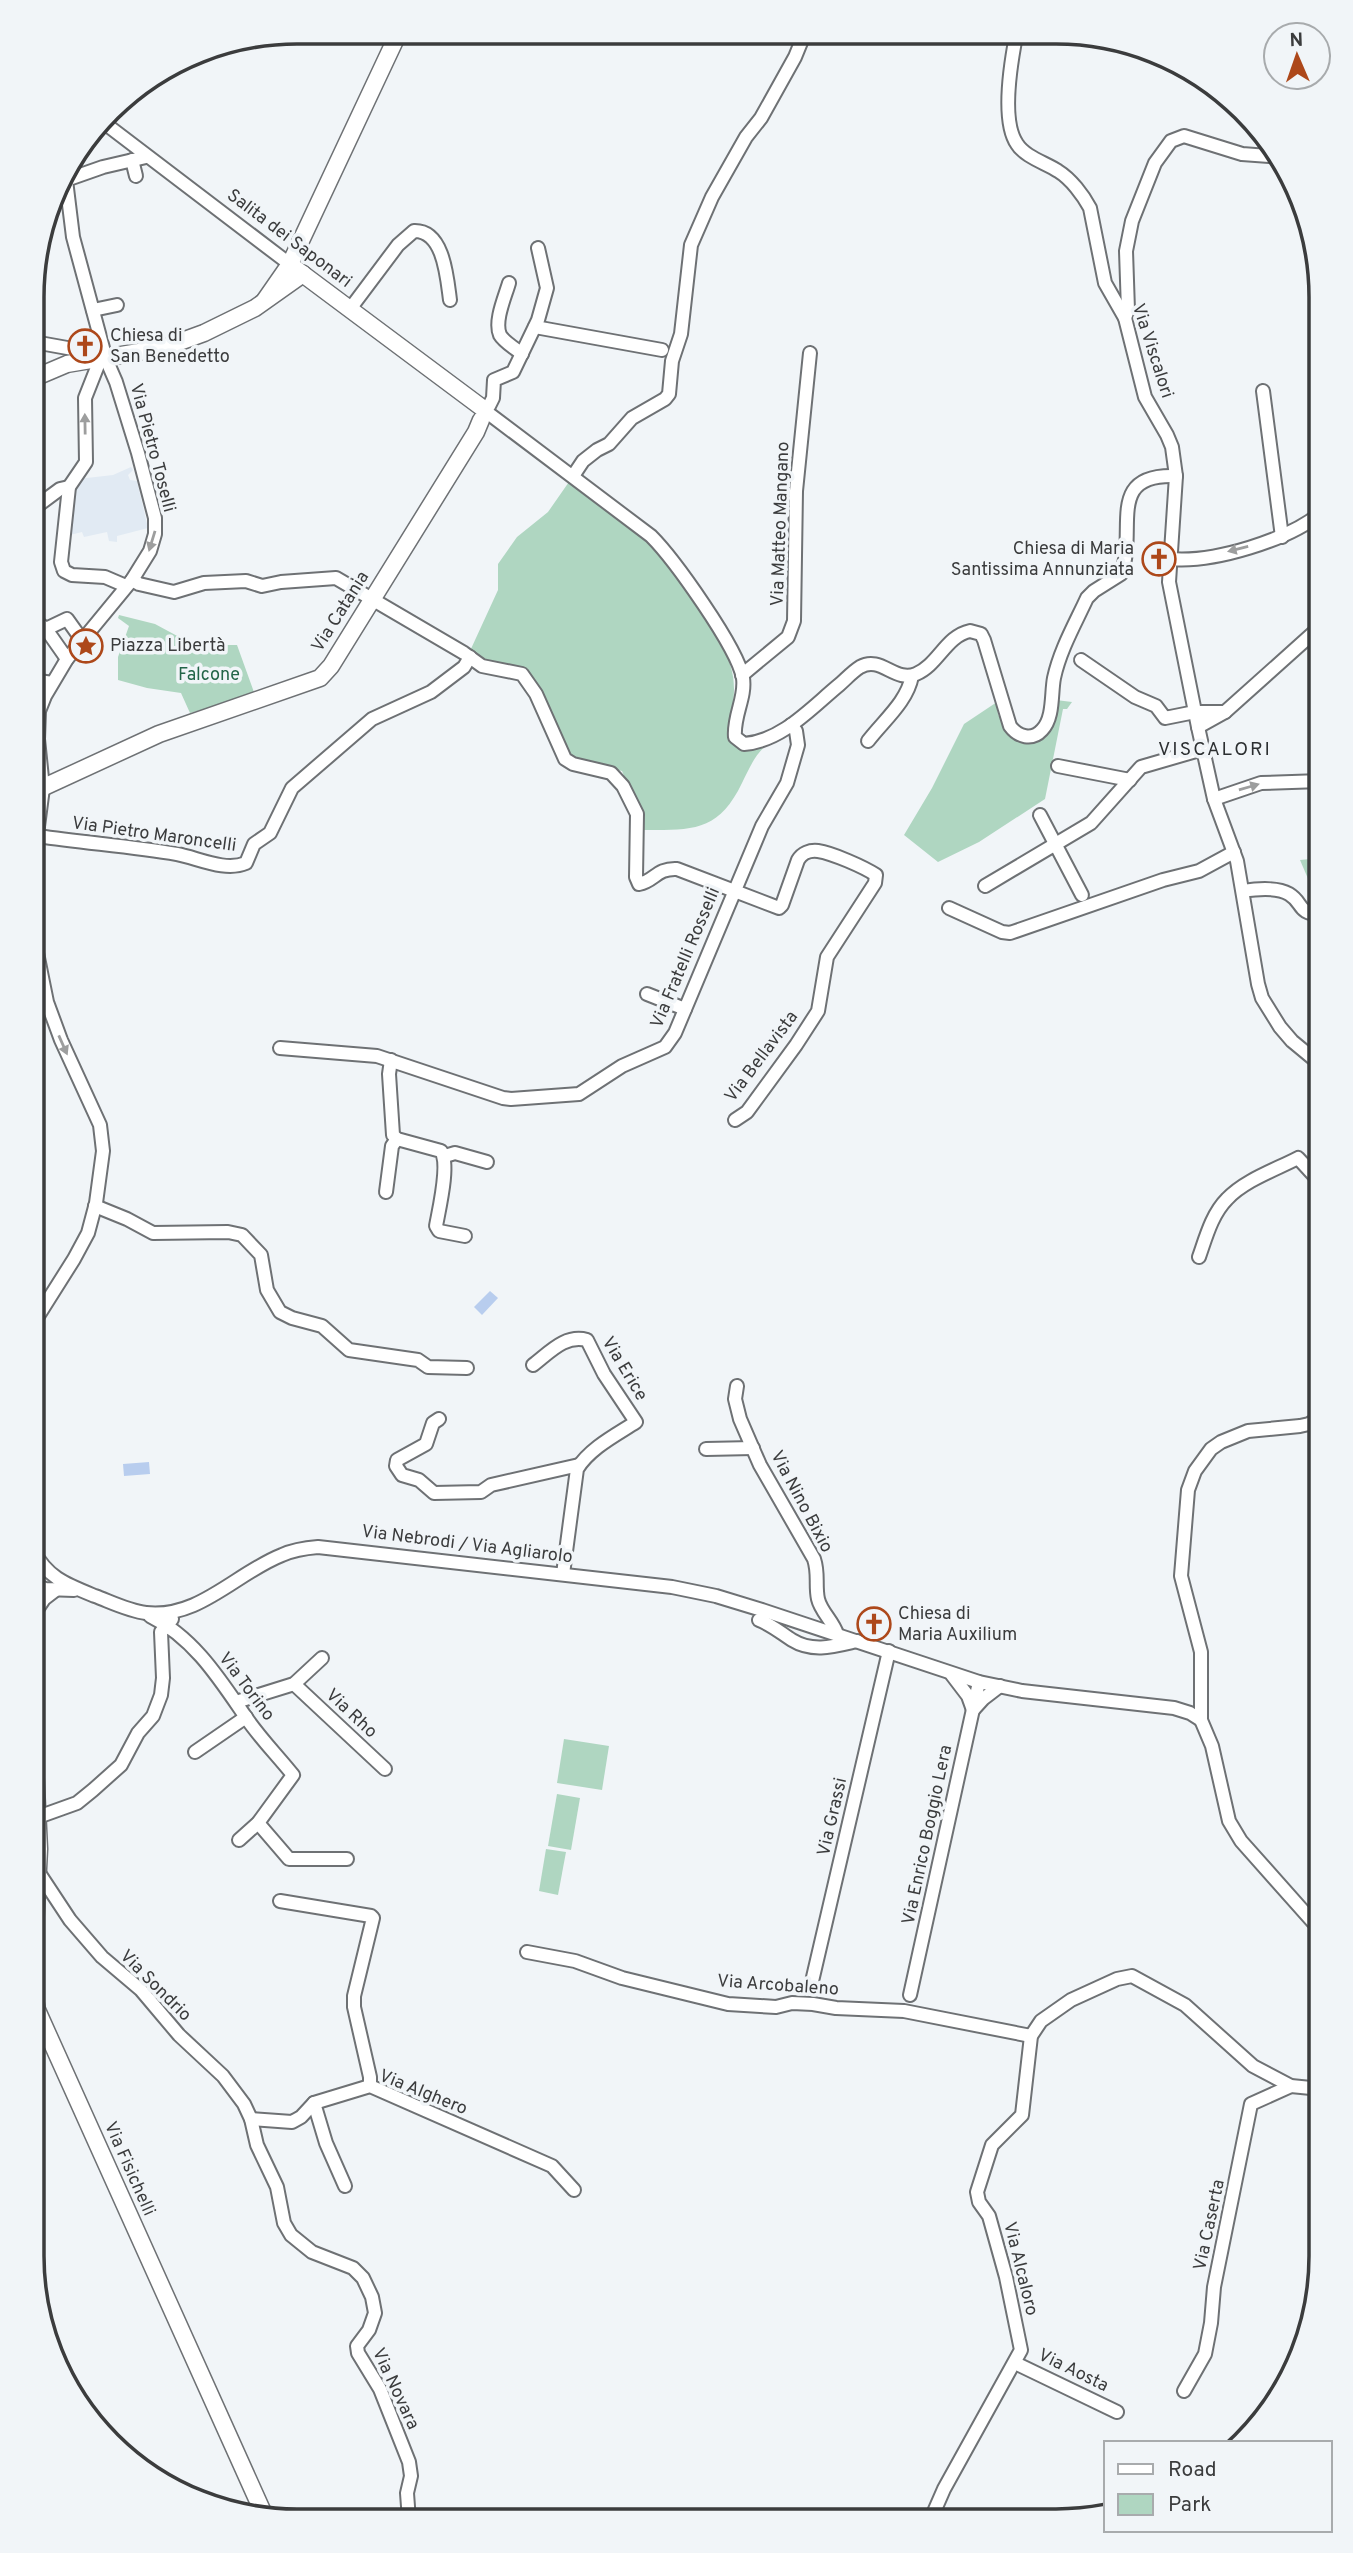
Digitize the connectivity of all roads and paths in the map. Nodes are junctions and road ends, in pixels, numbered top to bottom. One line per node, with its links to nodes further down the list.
1 (394, 44): 12 (main road)
2 (800, 44): 29 (street)
3 (1015, 44): 19 (street, Via Viscalori)
4 (109, 127): 6 (street, Salita dei Saponari)
5 (1267, 156): 19 (street)
6 (146, 157): 7 (street); 12 (street, Salita dei Saponari)
7 (132, 160): 8 (street); 9 (street)
8 (76, 173)
9 (136, 176)
10 (67, 191): 17 (street, Via Pietro Toselli)
11 (538, 248): 20 (street)
12 (292, 266): 16 (main road, Salita dei Saponari); 18 (main road); 18 (main road)
13 (509, 284): 24 (street)
14 (450, 300): 16 (street)
15 (117, 305): 17 (street)
16 (350, 309): 28 (main road, Salita dei Saponari)
17 (93, 310): 25 (street, Via Pietro Toselli)
18 (243, 314): 25 (main road)
19 (1125, 318): 30 (street, Via Viscalori)
20 (535, 327): 22 (street); 24 (street)
21 (44, 344): 25 (street)
22 (662, 350)
23 (810, 353): 44 (street, Via Matteo Mangano)
24 (522, 354): 28 (street)
25 (98, 359): 26 (main road); 31 (street, one-way to 25); 36 (street, Via Pietro Toselli, one-way to 36)
26 (44, 373)
27 (1263, 391): 34 (street)
28 (479, 413): 29 (street); 37 (main road, Via Catania)
29 (573, 476): 44 (street)
30 (1176, 476): 35 (street, Via Viscalori); 45 (street)
31 (69, 487): 32 (street); 36 (street, Via Bellavista)
32 (44, 501)
33 (1309, 523): 34 (street)
34 (1282, 537): 35 (street, one-way to 35)
35 (1170, 559): 49 (street, Via Viscalori)
36 (129, 583): 37 (street, Via Bellavista); 40 (street, Via Pietro Toselli)
37 (371, 600): 41 (street, Via Bellavista); 58 (main road, Via Catania)
38 (46, 629): 40 (street); 42 (street)
39 (1309, 637): 50 (street)
40 (82, 640): 42 (street, Via Pietro Toselli)
41 (470, 657): 61 (street, Via Pietro Maroncelli); 66 (street, Via Bellavista)
42 (66, 659): 47 (street, Via Pietro Toselli)
43 (1081, 660): 49 (street)
44 (742, 676): 51 (street)
45 (912, 676): 51 (street); 53 (street)
46 (44, 682): 47 (street)
47 (52, 683): 48 (street, Via Pietro Toselli)
48 (44, 700)
49 (1195, 712): 50 (street); 52 (street, Via Viscalori)
50 (1225, 712): 52 (street)
51 (791, 725): 66 (street, Via Fratelli Rosselli)
52 (1198, 727): 54 (street, Via Viscalori)
53 (868, 741)
54 (1203, 749): 56 (street); 59 (street, Via Viscalori)
55 (1058, 766): 56 (street)
56 (1130, 780): 62 (street)
57 (1309, 782): 59 (street, one-way to 57)
58 (44, 787)
59 (1214, 799): 63 (street, Via Viscalori)
60 (1040, 815): 62 (street)
61 (44, 837)
62 (1055, 844): 64 (street); 67 (street)
63 (1234, 852): 65 (street, Via Viscalori); 68 (street)
64 (985, 886)
65 (1243, 891): 69 (street); 74 (street, Via Viscalori)
66 (734, 892): 72 (street, Via Fratelli Rosselli); 76 (street, Via Bellavista)
67 (1082, 895)
68 (949, 908)
69 (1309, 912)
70 (44, 985): 82 (street, one-way to 82)
71 (647, 994): 72 (street)
72 (685, 1009): 75 (street, Via Fratelli Rosselli)
73 (281, 1048): 75 (street, Via Fratelli Rosselli)
74 (1309, 1055)
75 (391, 1060): 77 (street)
76 (735, 1120)
77 (397, 1139): 78 (street); 81 (street)
78 (445, 1156): 79 (street); 83 (street)
79 (487, 1162)
80 (1309, 1170): 84 (street)
81 (386, 1192)
82 (95, 1206): 85 (street); 87 (street)
83 (466, 1236)
84 (1199, 1257)
85 (44, 1306)
86 (533, 1365): 93 (street, Via Erice)
87 (467, 1368)
88 (737, 1386): 91 (street, Via Nino Bixio)
89 (439, 1419): 93 (street)
90 (1309, 1424): 117 (street)
91 (753, 1448): 92 (street); 104 (street, Via Nino Bixio)
92 (706, 1449)
93 (579, 1465): 95 (street)
94 (44, 1569): 97 (street)
95 (563, 1574): 100 (street, Via Nebrodi / Via Agliarolo); 102 (street, Via Nebrodi / Via Agliarolo)
96 (44, 1580): 97 (street)
97 (55, 1583): 98 (street); 99 (street); 101 (street, Via Torino)
98 (44, 1589)
99 (44, 1599)
100 (180, 1612): 101 (street); 103 (street)
101 (142, 1613): 103 (street, Via Torino)
102 (760, 1615): 104 (street); 105 (street)
103 (167, 1625): 114 (street, Via Torino); 120 (street)
104 (837, 1634): 105 (street)
105 (862, 1642): 106 (street); 110 (street)
106 (889, 1651): 108 (street); 110 (street, Via Grassi)
107 (322, 1658): 112 (street)
108 (914, 1660): 109 (street); 110 (street)
109 (950, 1672): 111 (street); 115 (street)
110 (884, 1675): 128 (street, Via Grassi)
111 (979, 1682): 113 (street); 115 (street, Via Enrico Boggio Lera)
112 (294, 1684): 114 (street); 119 (street, Via Rho)
113 (1000, 1686): 115 (street); 117 (street)
114 (236, 1702): 116 (street, Via Torino)
115 (973, 1710): 129 (street, Via Enrico Boggio Lera)
116 (246, 1717): 118 (street); 121 (street, Via Torino)
117 (1201, 1720): 126 (street)
118 (195, 1752)
119 (385, 1769)
120 (44, 1815)
121 (258, 1823): 122 (street); 123 (street)
122 (239, 1840)
123 (347, 1859)
124 (44, 1890): 136 (street, Via Sondrio)
125 (280, 1901): 132 (street)
126 (1309, 1918)
127 (527, 1952): 131 (street, Via Arcobaleno)
128 (810, 1990)
129 (910, 1995)
130 (44, 2026): 142 (main road, Via Fisichelli)
131 (1031, 2036): 133 (street); 139 (street, Via Alcaloro)
132 (370, 2086): 135 (street, Via Alghero); 138 (street, Via Alghero)
133 (1291, 2086): 134 (street); 140 (street, Via Caserta)
134 (1309, 2088)
135 (314, 2103): 136 (street, Via Alghero); 137 (street)
136 (251, 2119): 143 (street, Via Novara)
137 (345, 2186)
138 (574, 2190)
139 (1015, 2363): 141 (street, Via Aosta); 144 (street, Via Alcaloro)
140 (1184, 2391)
141 (1116, 2412)
142 (260, 2506)
143 (408, 2509)
144 (935, 2509)

